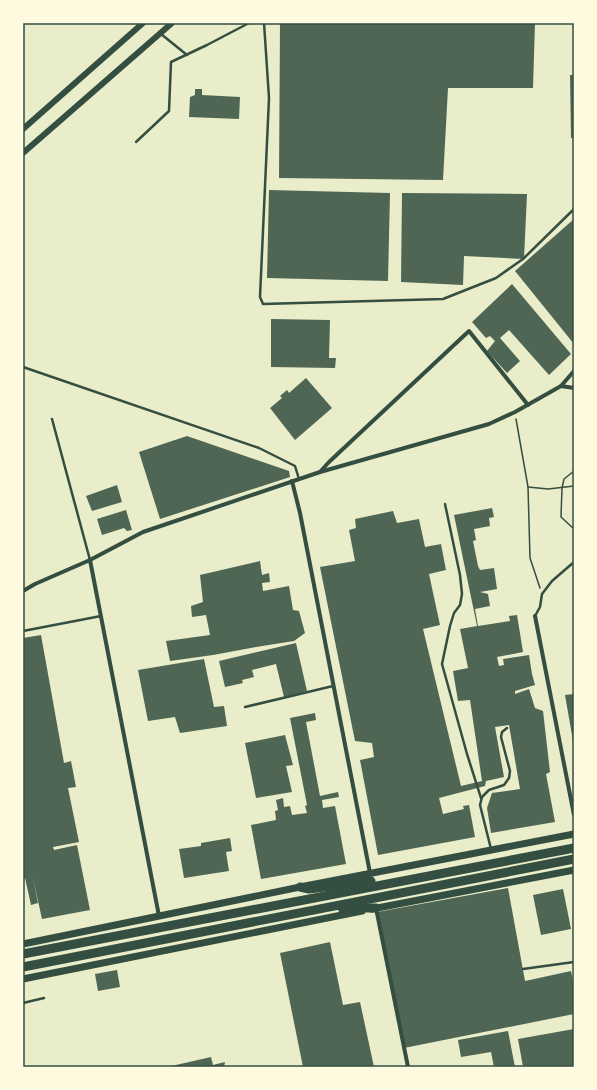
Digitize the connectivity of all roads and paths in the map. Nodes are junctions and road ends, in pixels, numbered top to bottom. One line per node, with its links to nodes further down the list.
1 (143, 23): 7 (street)
2 (172, 23): 5 (street)
3 (248, 23): 6 (lane)
4 (264, 23): 10 (lane)
5 (160, 33): 6 (lane); 9 (street)
6 (187, 55): 8 (lane)
7 (23, 129)
8 (136, 142)
9 (23, 153)
10 (574, 209)
11 (23, 367): 20 (lane)
12 (574, 371): 13 (street)
13 (561, 386): 14 (street); 15 (street)
14 (574, 388)
15 (528, 405): 16 (street); 18 (street)
16 (515, 412): 18 (street); 23 (path)
17 (52, 419): 27 (lane)
18 (320, 472): 20 (street)
19 (574, 472): 24 (path)
20 (299, 479): 21 (street)
21 (292, 481): 27 (street); 34 (street)
22 (574, 486): 24 (path)
23 (528, 487): 24 (path); 30 (path)
24 (562, 488): 26 (path)
25 (445, 504): 37 (lane)
26 (574, 529)
27 (90, 560): 29 (street); 31 (street)
28 (574, 562): 30 (lane)
29 (23, 591)
30 (542, 594): 32 (lane)
31 (101, 616): 33 (lane); 49 (street)
32 (535, 616): 38 (street)
33 (23, 631)
34 (334, 686): 35 (lane); 44 (street)
35 (245, 707)
36 (507, 728): 37 (lane)
37 (481, 798): 41 (lane)
38 (574, 815)
39 (574, 834): 41 (main road)
40 (574, 848): 45 (highway)
41 (491, 850): 44 (main road)
42 (574, 859): 47 (highway)
43 (574, 870): 48 (main road)
44 (370, 873): 46 (main road)
45 (408, 880): 46 (highway); 51 (highway)
46 (300, 887): 49 (main road)
47 (320, 908): 48 (highway); 53 (highway)
48 (376, 908): 55 (main road); 58 (street)
49 (159, 916): 50 (main road)
50 (23, 944)
51 (23, 954)
52 (574, 962): 54 (lane)
53 (23, 967)
54 (523, 969)
55 (23, 979)
56 (44, 998): 57 (lane)
57 (23, 1003)
58 (408, 1067)

